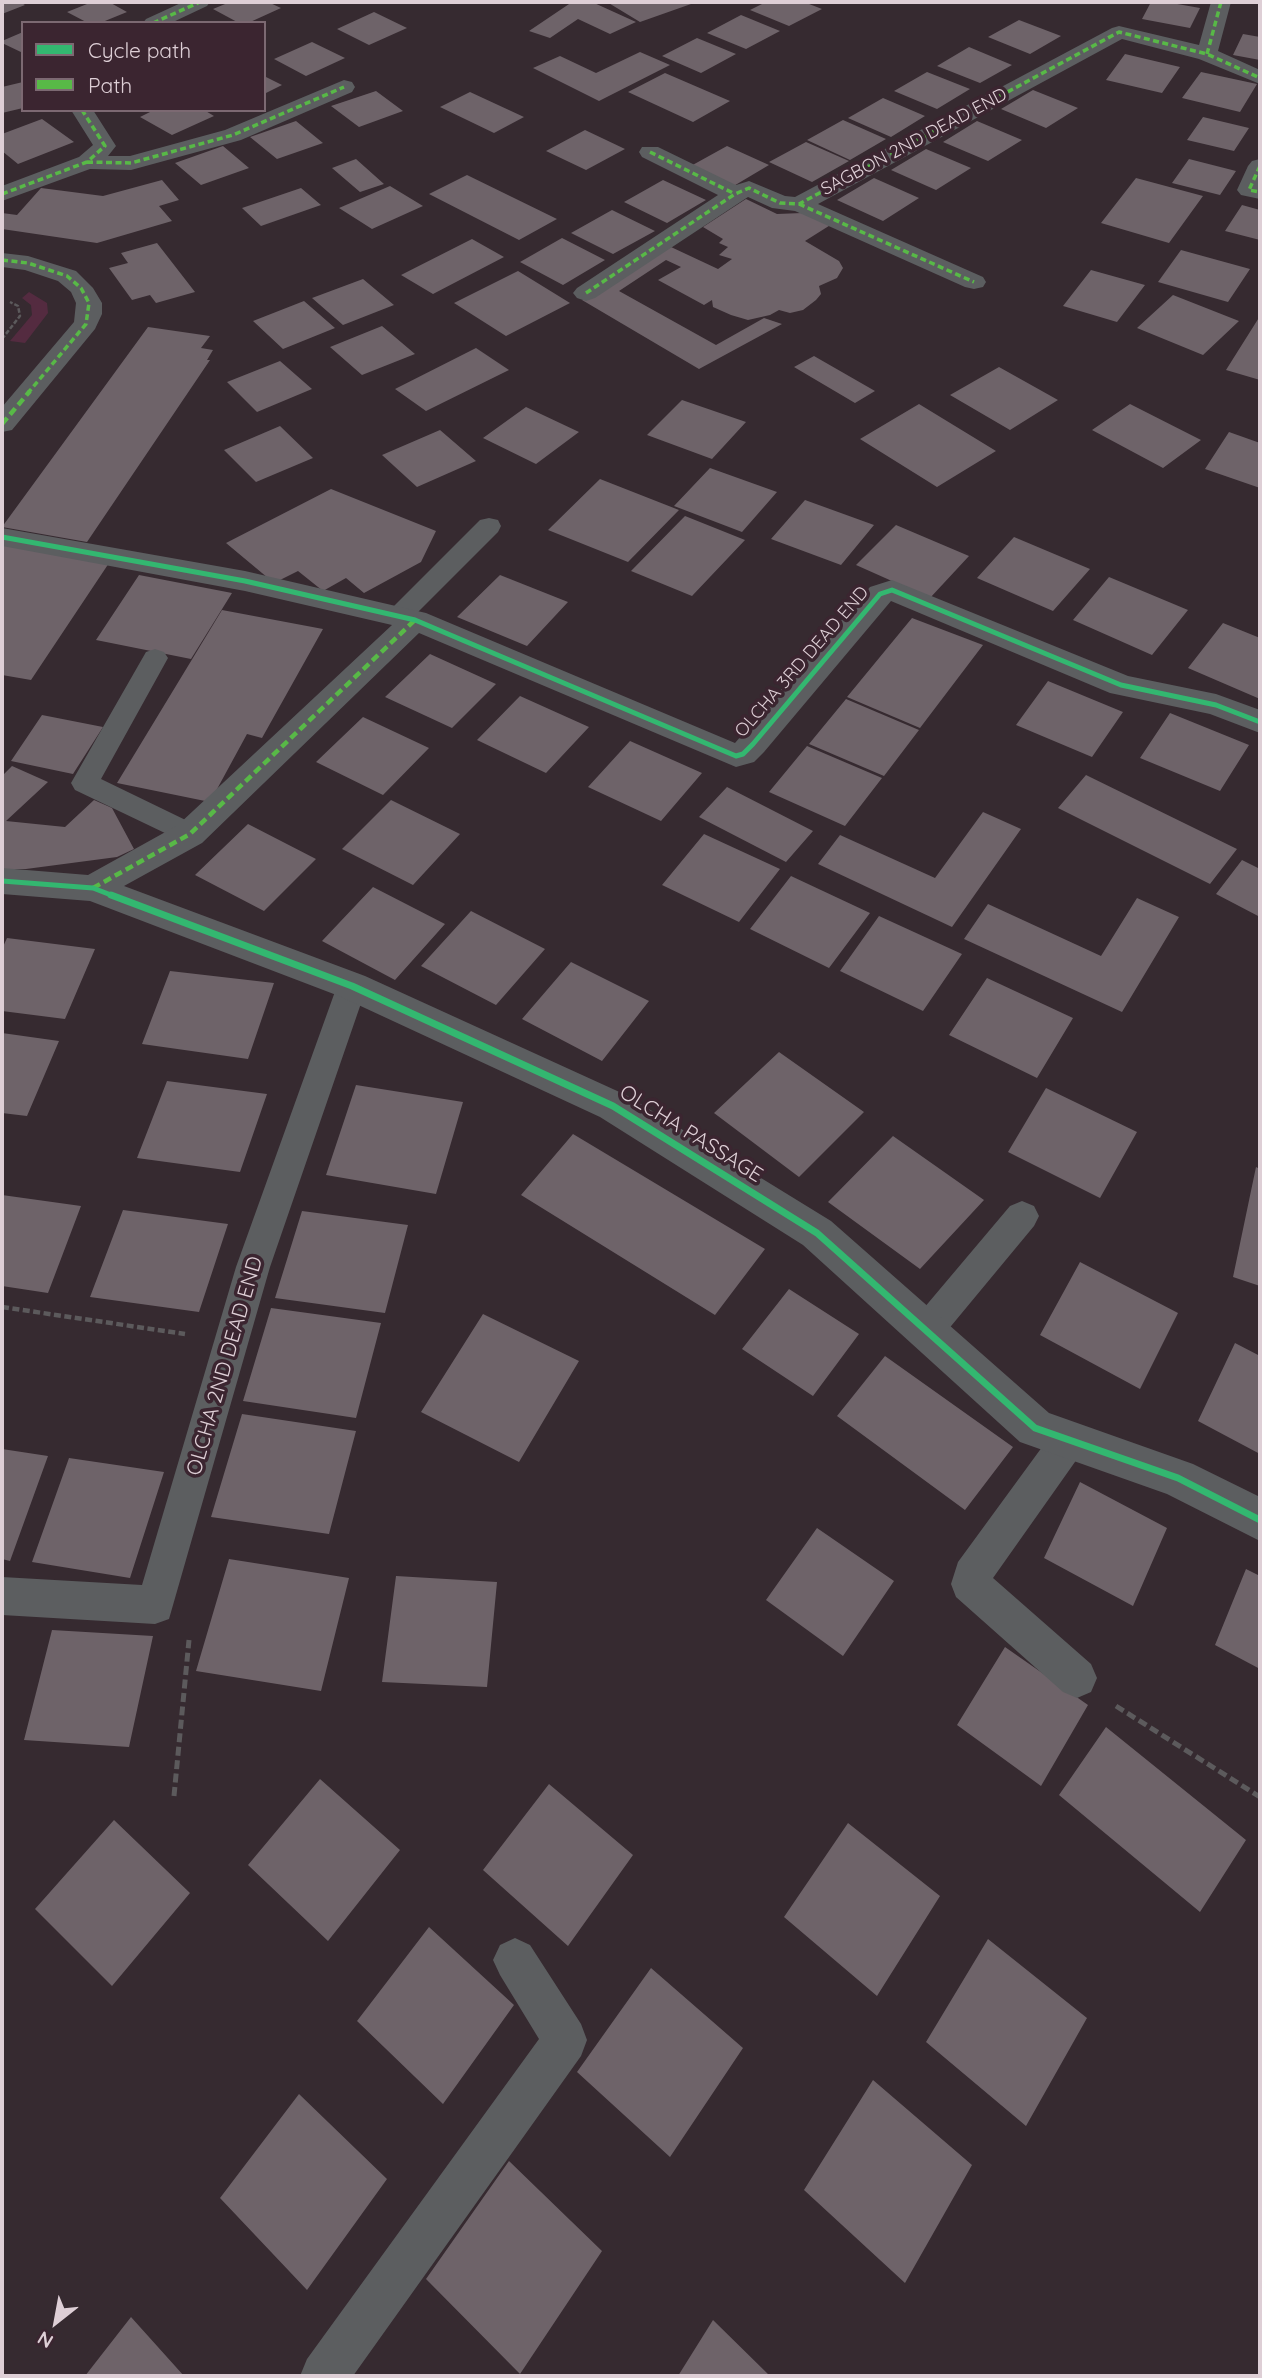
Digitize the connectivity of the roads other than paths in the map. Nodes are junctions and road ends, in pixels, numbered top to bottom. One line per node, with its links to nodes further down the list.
1 (200, 2): 3 (street)
2 (1221, 2): 4 (street)
3 (157, 21)
4 (1207, 54): 5 (street, SAGBON 2ND DEAD END); 14 (street, SAGBON 2ND DEAD END)
5 (1260, 78)
6 (344, 88): 9 (street)
7 (83, 112): 9 (street)
8 (650, 152): 13 (street)
9 (87, 162): 12 (street)
10 (1260, 166): 11 (street)
11 (1260, 192)
12 (2, 194)
13 (735, 194): 14 (street, SAGBON 2ND DEAD END); 17 (street)
14 (799, 204): 16 (street)
15 (2, 260): 18 (street)
16 (974, 282)
17 (586, 293)
18 (2, 425)
19 (489, 526): 21 (lane)
20 (2, 537): 21 (street)
21 (407, 618): 23 (street, OLCHA 3RD DEAD END); 24 (street)
22 (155, 658): 24 (lane)
23 (1260, 722)
24 (190, 834): 26 (street)
25 (2, 881): 26 (street, OLCHA PASSAGE)
26 (93, 887): 27 (street, OLCHA PASSAGE)
27 (352, 986): 29 (street, OLCHA PASSAGE); 32 (lane, OLCHA 2ND DEAD END)
28 (1022, 1216): 29 (lane)
29 (925, 1332): 30 (street, OLCHA PASSAGE)
30 (1069, 1440): 31 (street, OLCHA PASSAGE); 33 (lane)
31 (1260, 1520)
32 (2, 1596)
33 (1077, 1678)
34 (515, 1960): 35 (lane)
35 (324, 2376)

